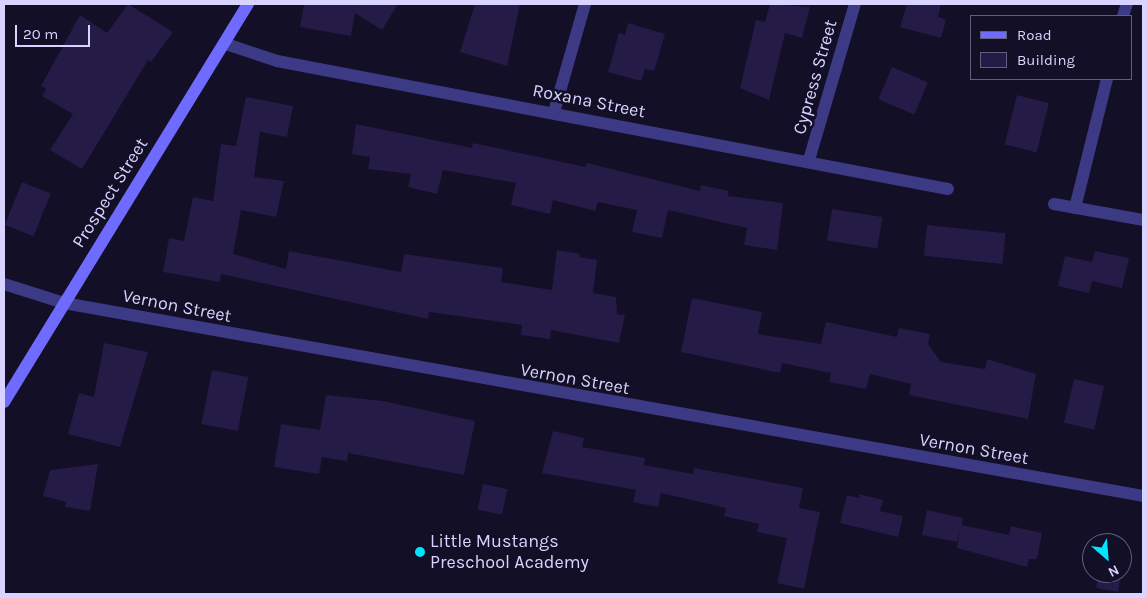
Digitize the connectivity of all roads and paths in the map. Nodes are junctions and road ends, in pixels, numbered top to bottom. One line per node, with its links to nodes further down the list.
1 (248, 4): 4 (street, Prospect Street)
2 (585, 4): 6 (street)
3 (855, 4): 7 (street, Cypress Street)
4 (226, 44): 6 (street, Roxana Street); 13 (street, Prospect Street)
5 (1107, 80): 10 (street)
6 (554, 112): 7 (street, Roxana Street)
7 (809, 160): 8 (street, Roxana Street)
8 (948, 190)
9 (1054, 204): 10 (street)
10 (1075, 208): 11 (street)
11 (1143, 220)
12 (4, 284): 13 (street, Vernon Street)
13 (64, 303): 14 (street, Prospect Street); 15 (street, Vernon Street)
14 (4, 402)
15 (1143, 496)

